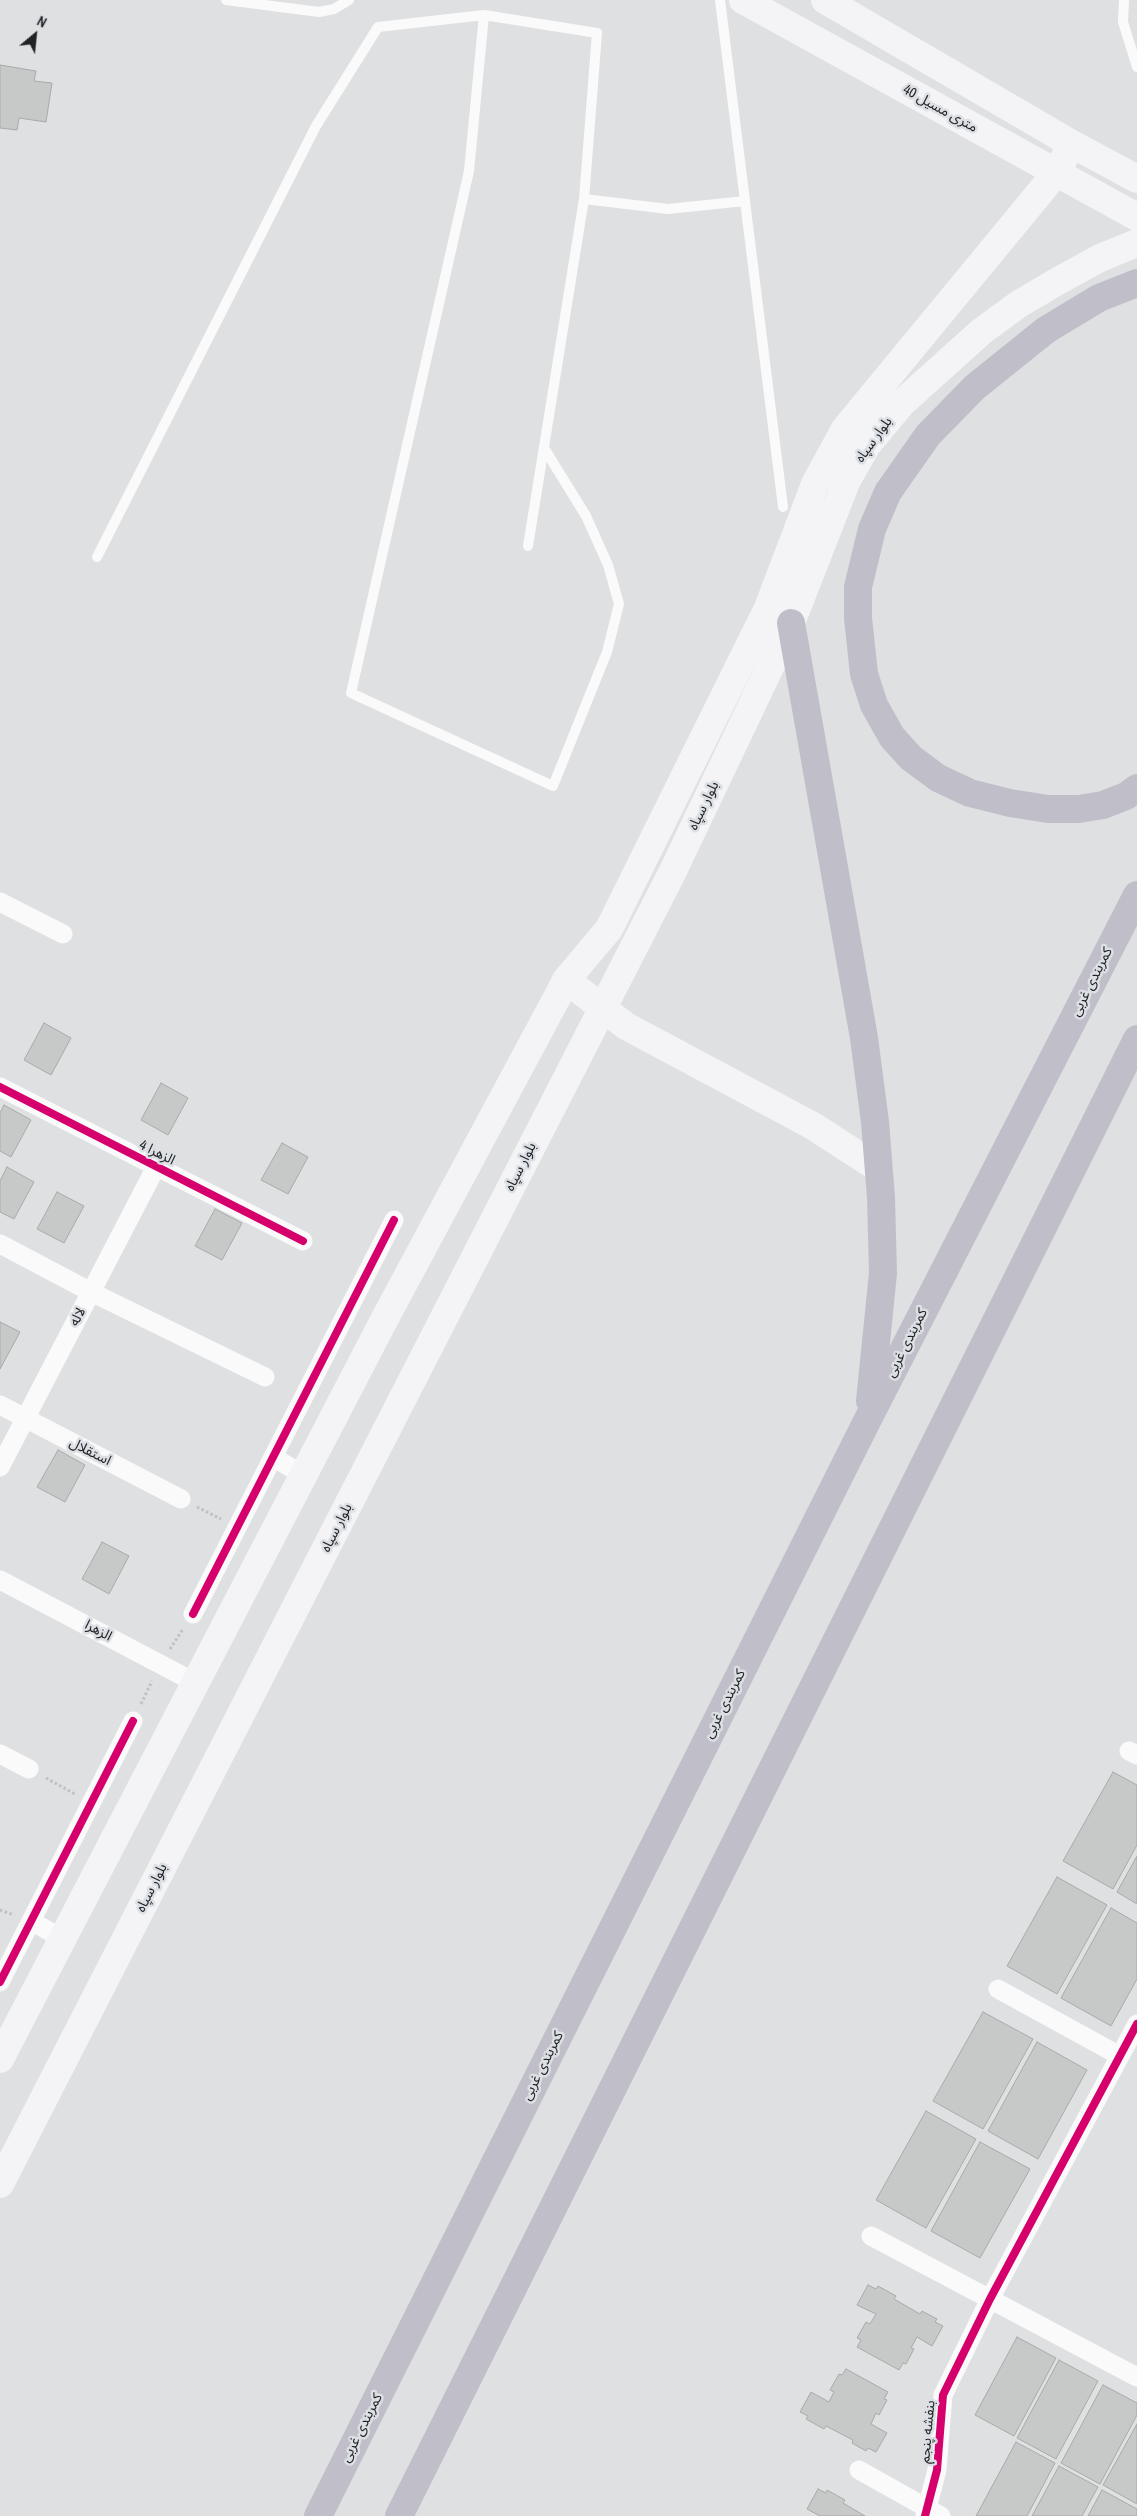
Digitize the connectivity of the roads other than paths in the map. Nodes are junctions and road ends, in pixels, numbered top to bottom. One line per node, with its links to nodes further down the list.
1 (226, 0): 2 (lane)
2 (349, 0)
3 (720, 0): 13 (lane)
4 (743, 0): 10 (main road, 40 متری مسیل)
5 (825, 0): 9 (main road)
6 (1124, 0): 8 (lane)
7 (484, 15): 12 (lane); 17 (lane); 20 (lane)
8 (1137, 67)
9 (1072, 144): 10 (main road, بلوار سپاه); 11 (main road)
10 (1056, 173): 14 (main road, 40 متری مسیل); 21 (main road, بلوار سپاه)
11 (1137, 179)
12 (584, 199): 13 (lane); 17 (lane)
13 (745, 201): 18 (lane)
14 (1137, 217)
15 (1137, 243): 21 (main road, بلوار سپاه)
16 (1137, 283): 23 (highway)
17 (544, 448): 19 (lane)
18 (783, 507)
19 (528, 546)
20 (97, 557)
21 (792, 583): 22 (main road, بلوار سپاه); 27 (main road, بلوار سپاه)
22 (791, 623): 28 (main road, بلوار سپاه); 32 (highway)
23 (1137, 788)
24 (1137, 895): 40 (highway, کمربندی غربی)
25 (0, 902): 26 (street)
26 (63, 934)
27 (566, 980): 28 (main road); 43 (main road, بلوار سپاه)
28 (603, 1008): 32 (main road); 58 (main road, بلوار سپاه)
29 (1137, 1039): 65 (highway)
30 (0, 1087): 31 (street, الزهرا 4)
31 (156, 1167): 34 (street, الزهرا 4); 36 (street, لاله)
32 (878, 1168): 40 (highway)
33 (394, 1220): 41 (street)
34 (303, 1240)
35 (0, 1244): 36 (street)
36 (90, 1292): 37 (street); 39 (street, لاله)
37 (265, 1377)
38 (0, 1405): 39 (street, استقلال)
39 (26, 1419): 42 (street, لاله); 44 (street, استقلال)
40 (867, 1421): 64 (highway, کمربندی غربی)
41 (273, 1457): 43 (street); 46 (street)
42 (0, 1468)
43 (304, 1476): 47 (main road, بلوار سپاه)
44 (181, 1499)
45 (0, 1580): 47 (street, الزهرا)
46 (193, 1614)
47 (196, 1682): 52 (main road, بلوار سپاه)
48 (133, 1721): 51 (street)
49 (0, 1754): 50 (street)
50 (29, 1769)
51 (31, 1921): 52 (street); 53 (street)
52 (62, 1939): 57 (main road, بلوار سپاه)
53 (0, 1982)
54 (998, 1989): 56 (street)
55 (1137, 2024): 56 (street, بنفشه پنجم)
56 (1120, 2056): 60 (street, بنفشه پنجم)
57 (0, 2059)
58 (0, 2184)
59 (871, 2236): 60 (street)
60 (990, 2299): 61 (street); 63 (street, بنفشه پنجم)
61 (1137, 2377)
62 (860, 2470): 63 (street)
63 (932, 2514)
64 (318, 2516)
65 (398, 2516)

